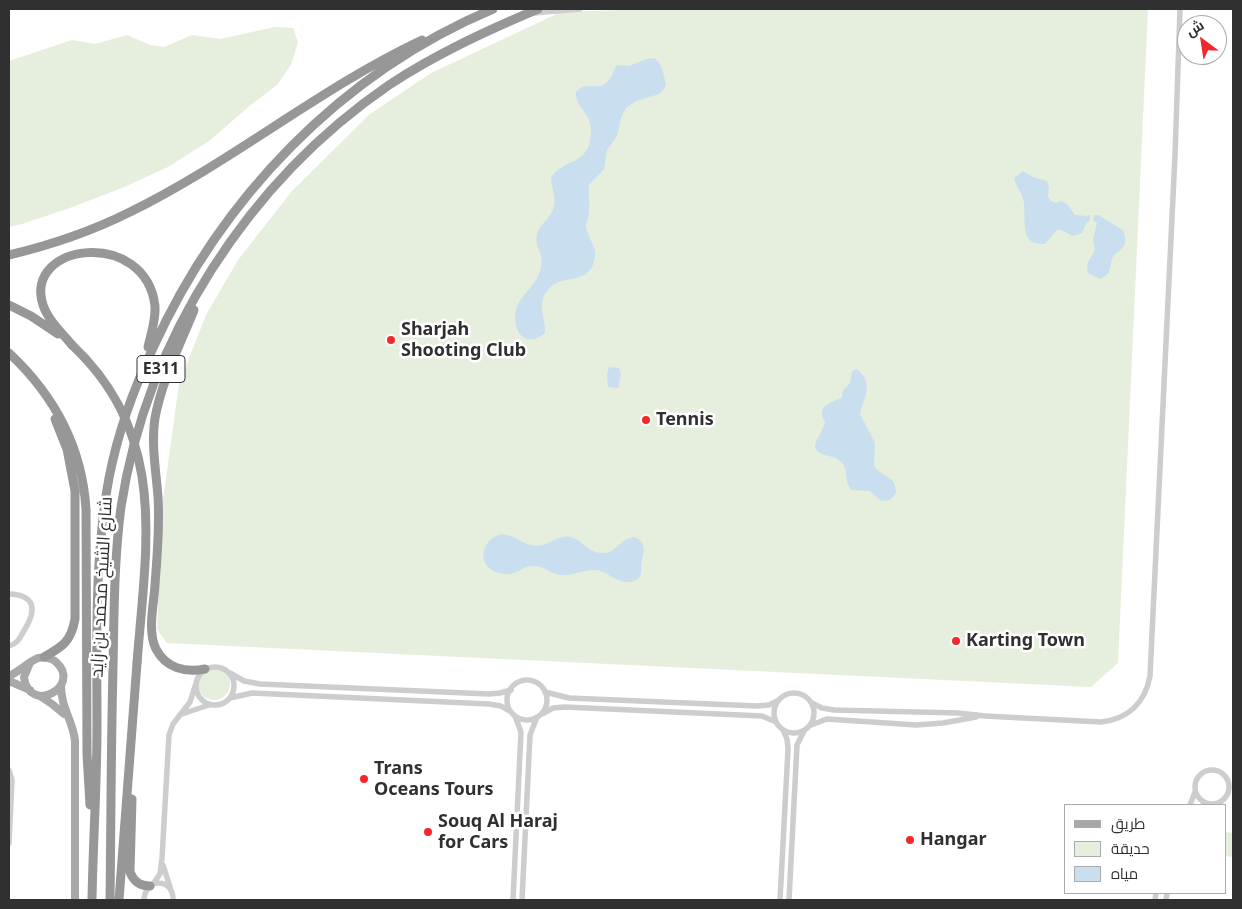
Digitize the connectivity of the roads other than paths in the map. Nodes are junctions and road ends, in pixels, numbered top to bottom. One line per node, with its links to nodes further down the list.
1 (493, 9): 6 (highway, شارع الشيخ محمد بن زايد / E311)
2 (538, 9): 5 (highway, شارع الشيخ محمد بن زايد / E311)
3 (580, 9): 5 (street)
4 (1180, 9): 35 (street)
5 (525, 14): 8 (highway, شارع الشيخ محمد بن زايد / E311)
6 (468, 20): 7 (highway); 12 (highway, شارع الشيخ محمد بن زايد / E311)
7 (9, 255)
8 (203, 284): 18 (highway); 58 (highway, شارع الشيخ محمد بن زايد / E311)
9 (9, 304): 10 (highway)
10 (72, 345): 12 (highway); 41 (highway, bridge)
11 (9, 353): 13 (highway)
12 (142, 370): 52 (highway, شارع الشيخ محمد بن زايد / E311)
13 (35, 381): 16 (highway); 52 (highway)
14 (9, 594): 15 (street)
15 (9, 645)
16 (44, 658): 17 (main road); 22 (main road)
17 (30, 664): 20 (main road); 24 (main road)
18 (205, 669): 19 (street); 23 (street)
19 (230, 673): 25 (street); 28 (street)
20 (9, 676)
21 (9, 680): 24 (main road)
22 (61, 685): 27 (main road); 36 (main road)
23 (195, 686): 31 (street); 33 (street)
24 (30, 690): 27 (main road)
25 (511, 690): 26 (street); 32 (street)
26 (545, 692): 29 (street); 34 (street)
27 (40, 696): 36 (main road)
28 (230, 698): 31 (street); 32 (street)
29 (779, 700): 30 (street); 37 (street)
30 (812, 703): 35 (street); 38 (street)
31 (210, 705): 33 (street)
32 (513, 714): 34 (street); 62 (street)
33 (180, 715): 53 (street)
34 (540, 716): 37 (street); 63 (street)
35 (985, 716): 38 (street)
36 (67, 717): 56 (main road)
37 (776, 722): 39 (street)
38 (811, 725): 40 (street)
39 (783, 730): 40 (street); 64 (street)
40 (804, 731): 65 (street)
41 (128, 768): 54 (highway); 59 (highway)
42 (9, 770): 51 (street)
43 (1226, 777): 44 (street); 45 (street); 47 (street)
44 (1233, 780)
45 (1195, 792): 48 (street); 49 (street)
46 (1233, 793): 47 (street)
47 (1226, 796): 50 (street)
48 (1190, 804)
49 (1208, 804)
50 (1217, 804)
51 (9, 843)
52 (93, 844): 57 (highway, شارع الشيخ محمد بن زايد / E311)
53 (162, 858): 54 (street); 55 (street)
54 (152, 885): 55 (street); 60 (street)
55 (170, 888): 61 (street)
56 (75, 900)
57 (92, 900)
58 (110, 900)
59 (119, 900)
60 (144, 900)
61 (173, 900)
62 (513, 900)
63 (522, 900)
64 (780, 900)
65 (789, 900)

